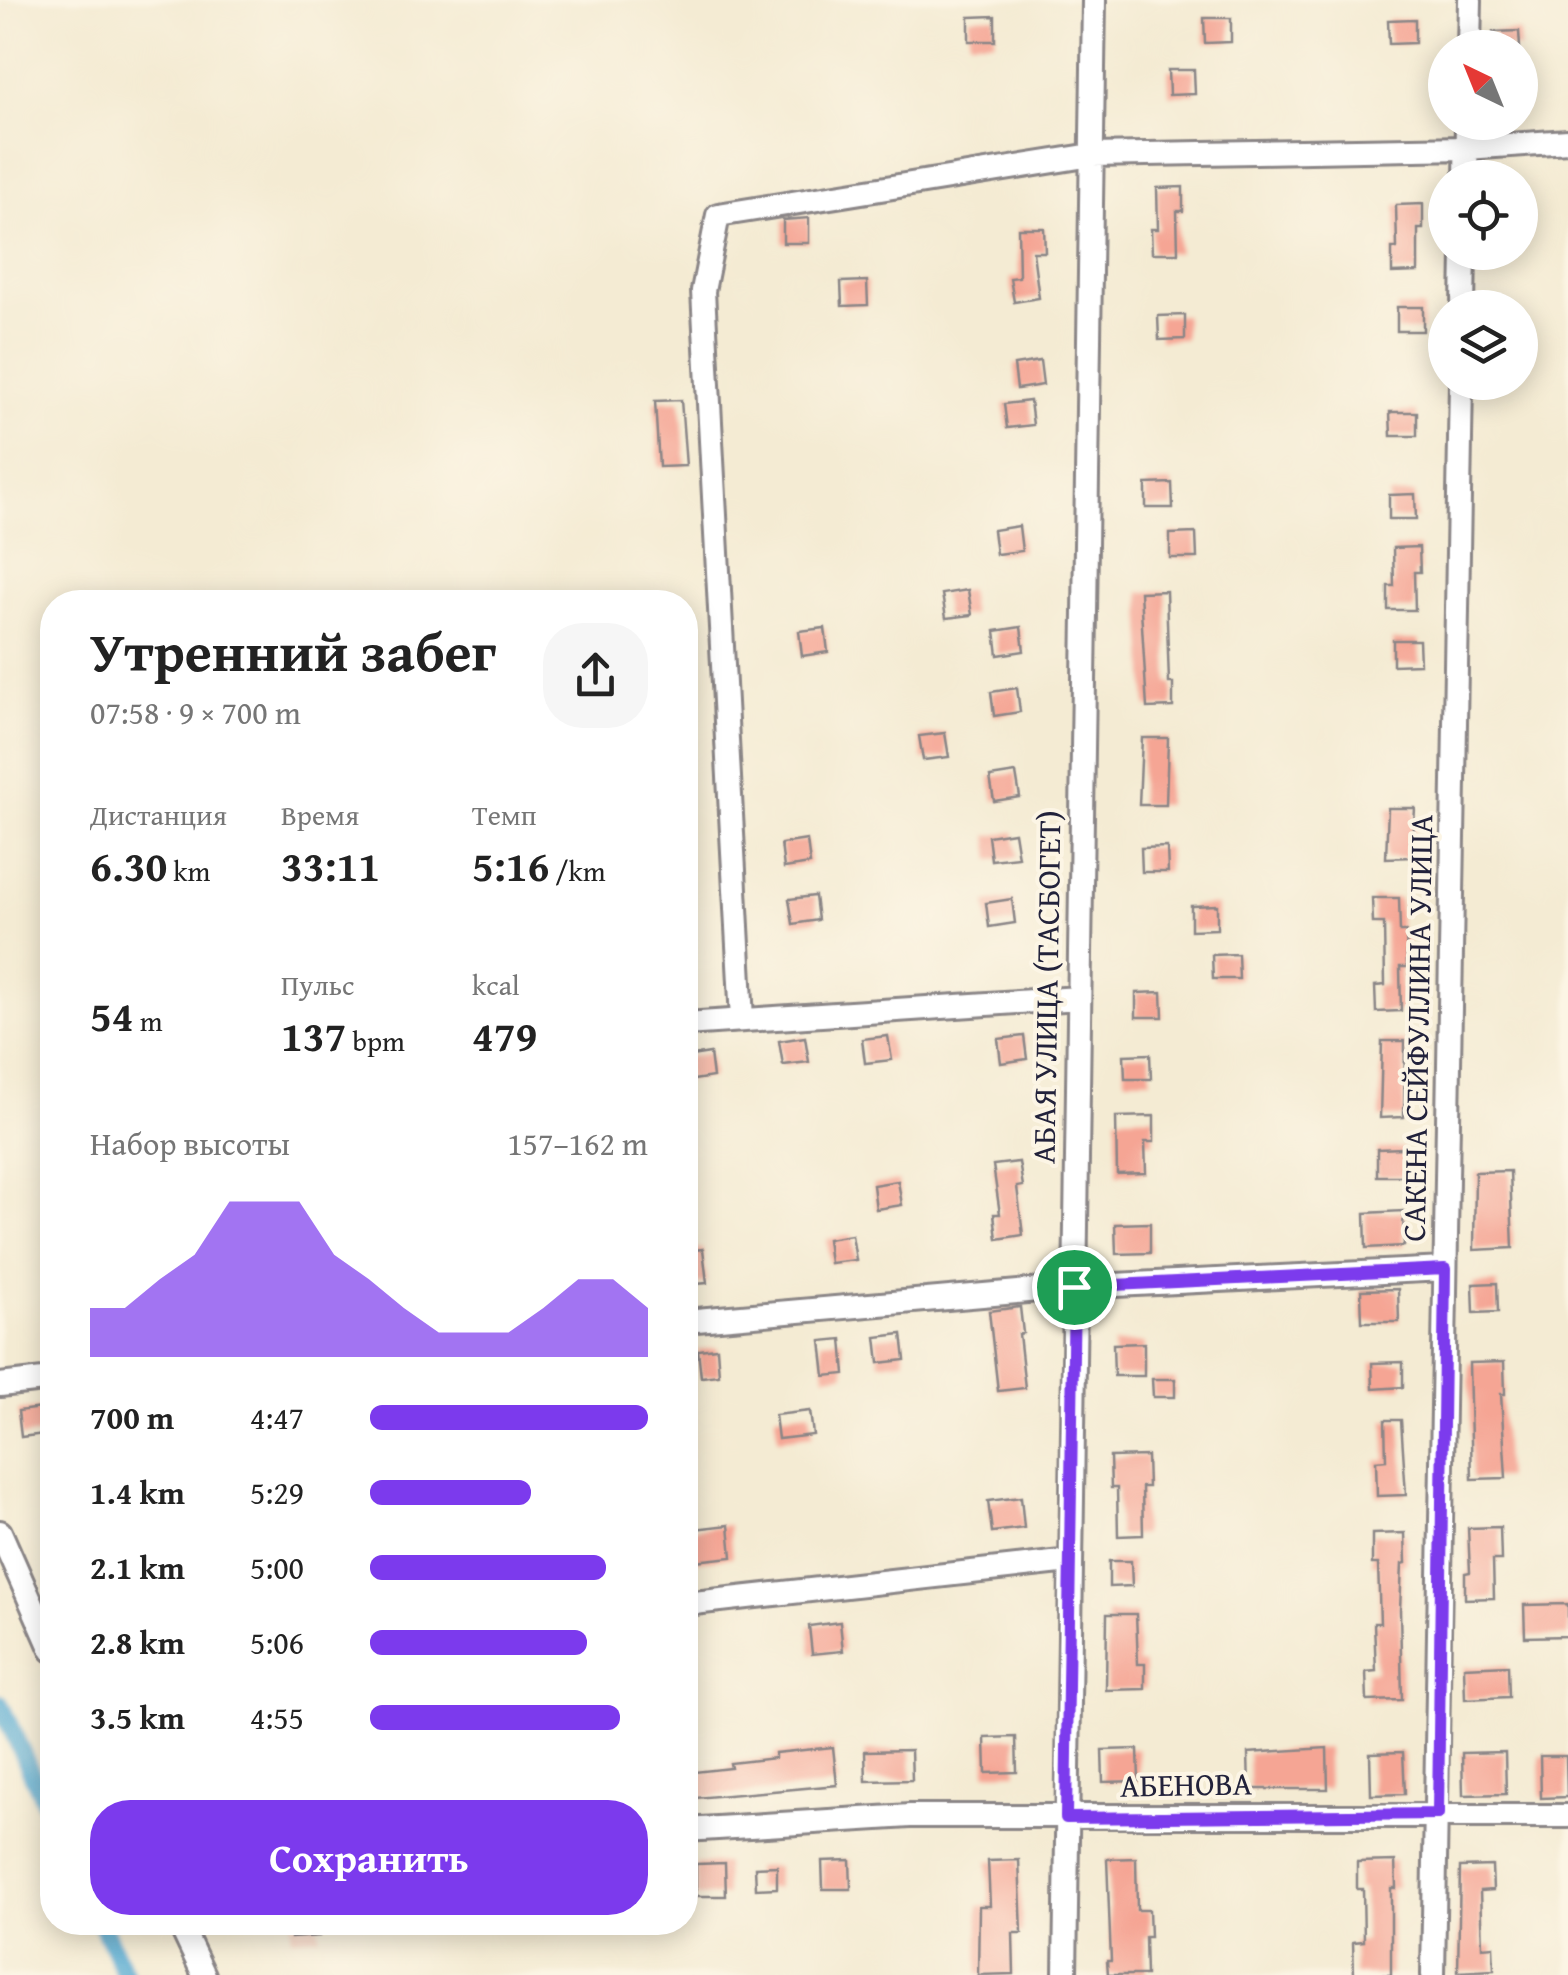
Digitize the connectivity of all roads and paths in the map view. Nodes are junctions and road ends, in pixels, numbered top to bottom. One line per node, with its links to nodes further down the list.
1 (1094, 0): 7 (street, АБАЯ УЛИЦА (ТАСБОГЕТ))
2 (1470, 0): 3 (street)
3 (1469, 30)
4 (1466, 140): 6 (street)
5 (1568, 141): 6 (street)
6 (1466, 148): 7 (street); 8 (street)
7 (1092, 156): 10 (street, АБАЯ УЛИЦА (ТАСБОГЕТ)); 11 (street)
8 (1466, 160)
9 (1461, 400): 13 (street, САКЕНА СЕЙФУЛЛИНА УЛИЦА)
10 (1079, 998): 11 (street); 14 (street, АБАЯ УЛИЦА (ТАСБОГЕТ))
11 (742, 1020): 12 (street)
12 (698, 1023)
13 (1445, 1269): 14 (street); 22 (street, САКЕНА СЕЙФУЛЛИНА УЛИЦА)
14 (1074, 1287): 15 (street); 19 (street, АБАЯ УЛИЦА (ТАСБОГЕТ))
15 (698, 1320)
16 (40, 1380): 17 (street)
17 (0, 1385)
18 (0, 1532): 21 (street)
19 (1070, 1561): 20 (street); 24 (street, АБАЯ УЛИЦА (ТАСБОГЕТ))
20 (698, 1603)
21 (40, 1623)
22 (1438, 1814): 23 (street, АБЕНОВА); 24 (street, АБЕНОВА); 29 (street, САКЕНА СЕЙФУЛЛИНА УЛИЦА)
23 (1568, 1816)
24 (1066, 1818): 25 (street, АБЕНОВА); 28 (street, АБАЯ УЛИЦА (ТАСБОГЕТ))
25 (698, 1829)
26 (185, 1935): 27 (street)
27 (204, 1975)
28 (1065, 1975)
29 (1433, 1975)

